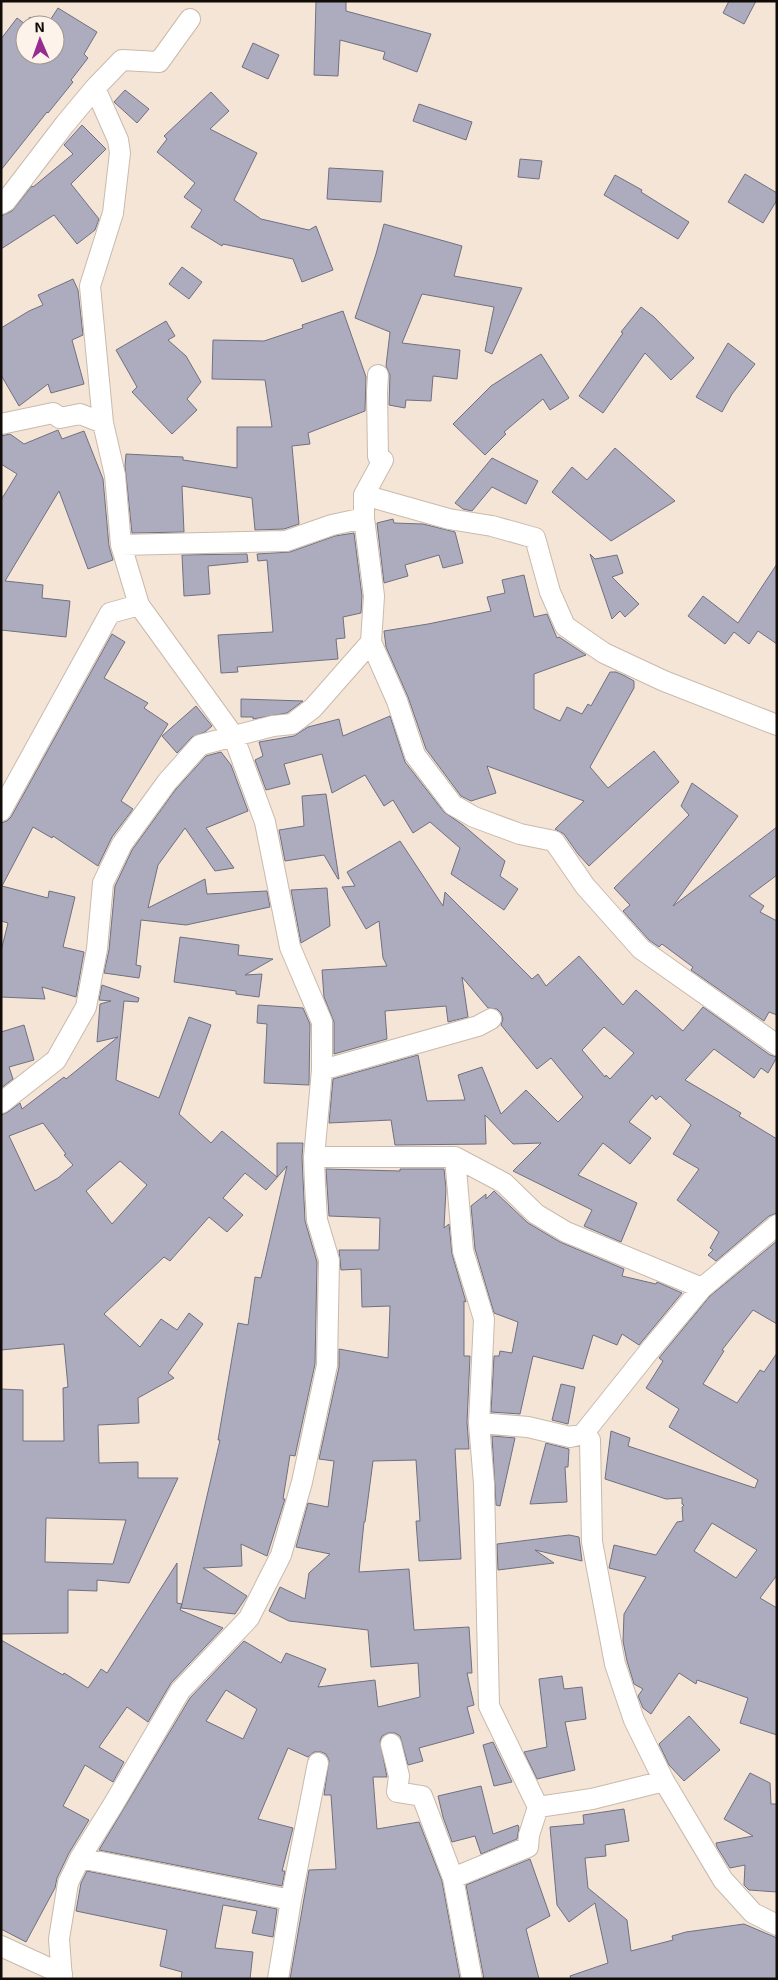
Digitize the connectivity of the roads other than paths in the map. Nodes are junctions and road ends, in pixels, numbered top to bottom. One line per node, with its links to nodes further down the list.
1 (190, 19): 2 (street)
2 (95, 88): 3 (street); 5 (street)
3 (1, 204)
4 (378, 375): 7 (street)
5 (102, 423): 6 (street); 9 (street)
6 (1, 424)
7 (364, 495): 8 (street); 12 (street)
8 (364, 518): 9 (street); 11 (street)
9 (121, 545): 10 (street)
10 (139, 605): 13 (street); 14 (street)
11 (370, 642): 13 (street); 16 (street)
12 (777, 724)
13 (233, 735): 17 (street); 18 (street)
14 (1, 811)
15 (491, 1019): 17 (street)
16 (777, 1045)
17 (322, 1070): 19 (street)
18 (1, 1103)
19 (314, 1157): 20 (street); 29 (street)
20 (455, 1157): 22 (street); 23 (street)
21 (777, 1225): 22 (street)
22 (702, 1288): 24 (street)
23 (479, 1423): 24 (street); 28 (street)
24 (583, 1434): 27 (street)
25 (391, 1744): 30 (street)
26 (318, 1762): 31 (street)
27 (664, 1781): 28 (street); 32 (street)
28 (538, 1807): 30 (street)
29 (80, 1858): 31 (street); 34 (street)
30 (453, 1878): 36 (street)
31 (291, 1900): 35 (street)
32 (777, 1925)
33 (1, 1946): 34 (street)
34 (62, 1976)
35 (278, 1979)
36 (472, 1979)

